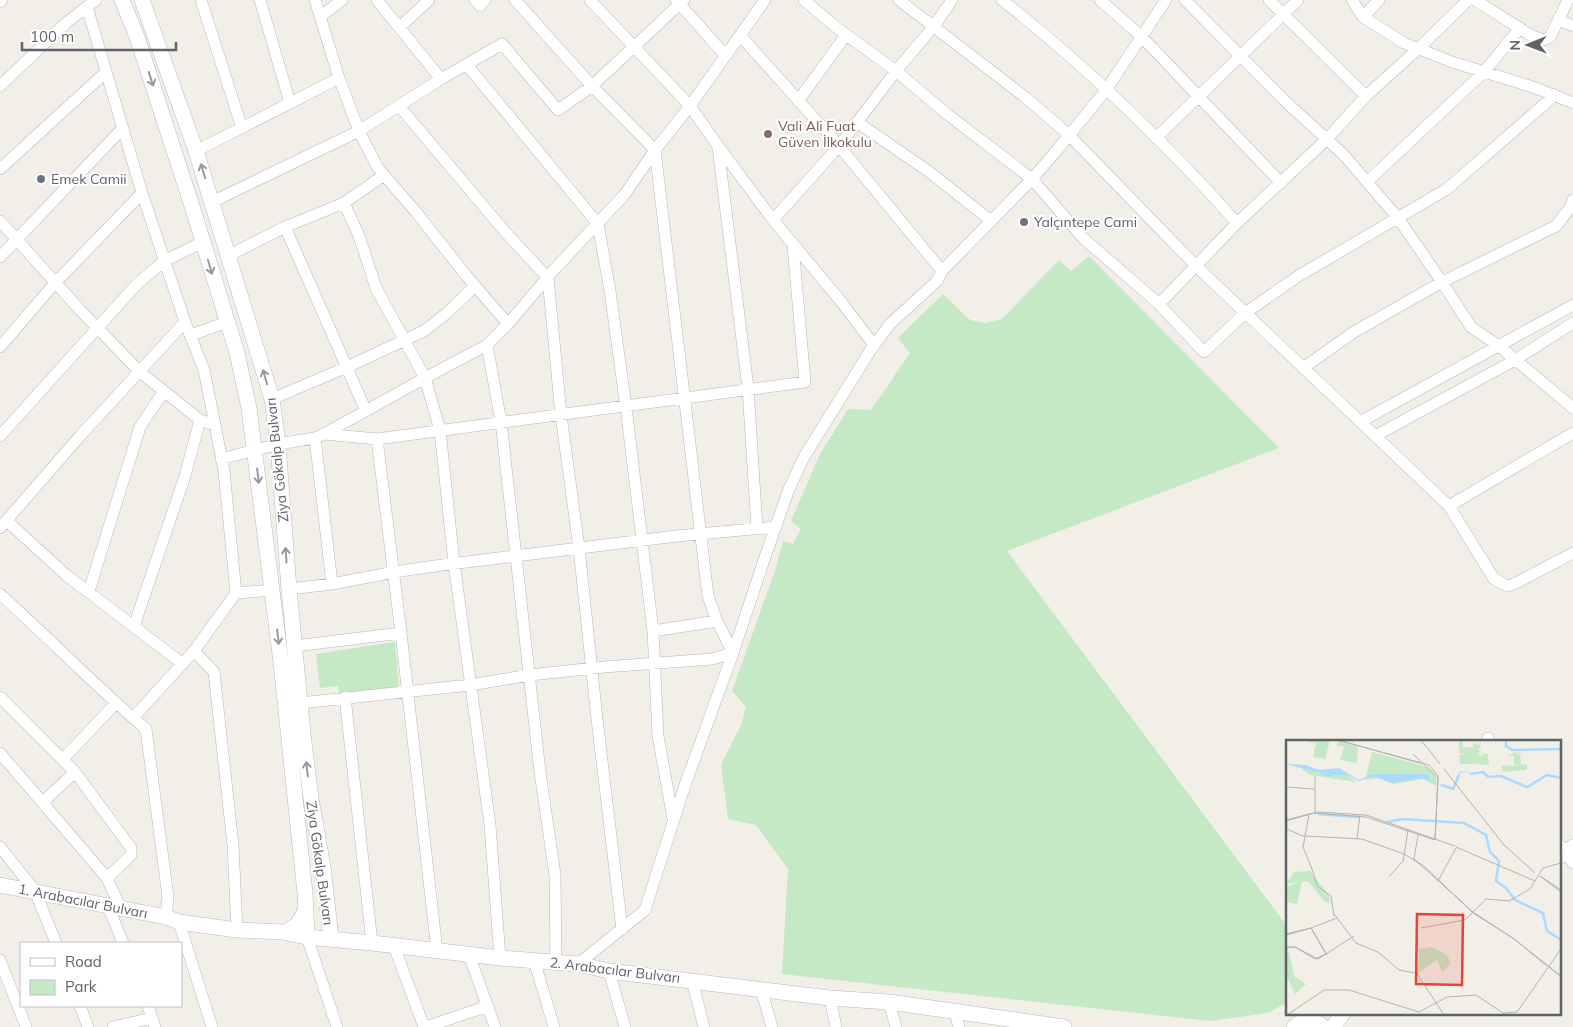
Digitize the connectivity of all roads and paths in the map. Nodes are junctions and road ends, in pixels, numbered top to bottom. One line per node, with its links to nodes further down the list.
1 (122, 0): 90 (main road, Ziya Gökalp Bulvarı, one-way to 90)
2 (142, 0): 72 (main road, Ziya Gökalp Bulvarı)
3 (201, 0): 64 (street)
4 (260, 0): 58 (street)
5 (316, 0): 31 (street)
6 (342, 0): 31 (street)
7 (377, 0): 36 (street)
8 (429, 0): 36 (street)
9 (475, 0): 10 (street)
10 (485, 0)
11 (515, 0): 52 (street)
12 (590, 0): 41 (street)
13 (765, 0): 38 (street)
14 (804, 0): 39 (street)
15 (899, 0): 34 (street)
16 (952, 0): 34 (street)
17 (1002, 0): 53 (street)
18 (1100, 0): 40 (street)
19 (1166, 0): 40 (street)
20 (1185, 0): 44 (street)
21 (1269, 0): 30 (street)
22 (1298, 0): 30 (street)
23 (1352, 0): 32 (street)
24 (1379, 0): 32 (street)
25 (1468, 0): 42 (street)
26 (1474, 0): 37 (street)
27 (1568, 0): 33 (street)
28 (680, 1): 41 (street); 43 (street)
29 (91, 3): 47 (street); 51 (street)
30 (1283, 14): 44 (street); 55 (street)
31 (320, 16): 49 (street)
32 (1363, 17): 42 (street)
33 (1559, 20): 35 (street); 37 (street)
34 (934, 26): 46 (street); 66 (street)
35 (1573, 26)
36 (400, 27): 50 (street)
37 (1520, 28): 48 (street)
38 (740, 35): 43 (street); 57 (street)
39 (846, 35): 46 (street); 57 (street)
40 (1141, 36): 53 (street); 56 (street)
41 (634, 45): 52 (street); 61 (street)
42 (1418, 49): 48 (street); 55 (street)
43 (726, 56): 61 (street)
44 (1240, 56): 56 (street); 68 (street)
45 (466, 65): 50 (street); 52 (street); 87 (street)
46 (896, 71): 62 (street); 75 (street)
47 (106, 72): 63 (street); 73 (street)
48 (1484, 72): 54 (street); 76 (street)
49 (339, 78): 58 (street); 65 (street)
50 (441, 79): 60 (street)
51 (0, 86)
52 (592, 86): 71 (street)
53 (1106, 90): 66 (street); 67 (street)
54 (1554, 95): 59 (street); 82 (street)
55 (1366, 96): 68 (street)
56 (1198, 97): 67 (street); 77 (street)
57 (798, 101): 70 (street)
58 (290, 103): 64 (street)
59 (1573, 103)
60 (398, 106): 65 (street); 97 (street)
61 (690, 106): 69 (street); 71 (street)
62 (857, 122): 70 (street); 84 (street)
63 (123, 128): 78 (street); 89 (street)
64 (242, 128): 72 (street)
65 (359, 131): 74 (street); 80 (street)
66 (1069, 135): 75 (street); 95 (street)
67 (1156, 138): 86 (street)
68 (1327, 139): 76 (street); 77 (street)
69 (718, 146): 83 (street); 120 (street)
70 (839, 146): 83 (street); 96 (street)
71 (655, 150): 87 (street); 123 (street)
72 (196, 151): 80 (main road, Ziya Gökalp Bulvarı, one-way to 72)
73 (0, 168)
74 (384, 175): 81 (street); 100 (street)
75 (1032, 179): 84 (street); 101 (street)
76 (1367, 182): 82 (street)
77 (1281, 183): 86 (street)
78 (142, 193): 94 (street); 99 (street)
79 (1573, 200): 98 (street)
80 (212, 202): 92 (main road, Ziya Gökalp Bulvarı)
81 (344, 203): 88 (street); 110 (street)
82 (1398, 218): 98 (street); 103 (street)
83 (773, 220): 91 (street)
84 (990, 220): 96 (street)
85 (0, 222): 89 (street)
86 (1237, 223): 95 (street)
87 (598, 224): 97 (street); 124 (street)
88 (285, 227): 92 (street); 116 (street)
89 (16, 239): 93 (street); 99 (street)
90 (202, 242): 94 (street); 105 (main road, Ziya Gökalp Bulvarı, one-way to 105)
91 (793, 245): 112 (street); 120 (street)
92 (228, 256): 122 (main road, Ziya Gökalp Bulvarı, one-way to 92)
93 (0, 257)
94 (164, 261): 104 (street); 108 (street)
95 (1196, 266): 101 (street); 103 (street)
96 (942, 271): 112 (street)
97 (548, 278): 107 (street); 127 (street)
98 (1442, 282): 113 (street); 117 (street)
99 (55, 283): 108 (street); 114 (street)
100 (475, 286): 107 (street); 110 (street)
101 (1158, 303): 103 (street)
102 (1573, 305): 113 (street)
103 (1245, 313): 117 (street)
104 (185, 322): 109 (street); 118 (street)
105 (227, 322): 109 (street); 139 (main road, Ziya Gökalp Bulvarı)
106 (1573, 323): 115 (street)
107 (508, 324): 111 (street)
108 (96, 328): 118 (street); 134 (street)
109 (192, 335): 131 (street)
110 (403, 340): 116 (street); 119 (street)
111 (487, 345): 119 (street); 129 (street)
112 (874, 345): 143 (street)
113 (1499, 346): 115 (street); 130 (street)
114 (0, 347)
115 (1515, 360): 125 (street); 136 (street)
116 (347, 367): 122 (street); 126 (street)
117 (1303, 368): 130 (street)
118 (140, 372): 121 (street); 142 (street)
119 (425, 378): 126 (street); 132 (street)
120 (748, 388): 123 (street); 144 (street)
121 (164, 391): 128 (street); 155 (street)
122 (272, 399): 138 (main road, Ziya Gökalp Bulvarı)
123 (685, 399): 124 (street); 145 (street)
124 (626, 407): 127 (street); 146 (street)
125 (1573, 408)
126 (366, 411): 135 (street)
127 (561, 415): 129 (street); 147 (street)
128 (200, 420): 131 (street); 159 (street)
129 (501, 422): 132 (street); 149 (street)
130 (1360, 422): 136 (street)
131 (215, 425): 140 (street)
132 (440, 430): 137 (street); 150 (street)
133 (1573, 433): 141 (street)
134 (0, 436)
135 (319, 436): 137 (street); 138 (street); 152 (street)
136 (1375, 436): 141 (street)
137 (377, 439): 151 (street)
138 (278, 444): 139 (street); 153 (main road, Ziya Gökalp Bulvarı, one-way to 138)
139 (254, 450): 140 (street); 154 (main road, Ziya Gökalp Bulvarı, one-way to 154)
140 (221, 459): 156 (street)
141 (1449, 506): 148 (street)
142 (3, 524): 155 (street)
143 (776, 527): 144 (street); 164 (street)
144 (757, 528): 145 (street)
145 (699, 534): 146 (street); 158 (street)
146 (641, 541): 147 (street); 160 (street)
147 (579, 548): 149 (street); 167 (street)
148 (1573, 553)
149 (516, 556): 150 (street); 168 (street)
150 (454, 563): 151 (street); 169 (street)
151 (394, 572): 152 (street); 161 (street)
152 (332, 584): 153 (street)
153 (289, 589): 162 (main road, Ziya Gökalp Bulvarı)
154 (272, 590): 156 (street); 188 (main road, Ziya Gökalp Bulvarı, one-way to 188)
155 (89, 591): 159 (street)
156 (236, 593): 163 (street)
157 (1, 596): 173 (street)
158 (717, 622): 160 (street); 164 (street)
159 (134, 626): 165 (street)
160 (653, 631): 166 (street)
161 (401, 633): 162 (street); 170 (street)
162 (295, 646): 174 (main road, Ziya Gökalp Bulvarı)
163 (194, 651): 165 (street); 191 (street)
164 (733, 653): 166 (street); 180 (street)
165 (182, 664): 175 (street)
166 (654, 664): 167 (street); 180 (street)
167 (591, 669): 168 (street); 192 (street)
168 (530, 675): 169 (street); 207 (street)
169 (470, 685): 170 (street); 204 (street)
170 (407, 692): 172 (street); 202 (street)
171 (0, 697): 177 (street)
172 (345, 697): 174 (street); 199 (street)
173 (116, 703): 175 (street); 177 (street)
174 (300, 703): 195 (main road, Ziya Gökalp Bulvarı, one-way to 174)
175 (133, 718): 190 (street)
176 (0, 753): 179 (street)
177 (63, 759): 178 (street)
178 (74, 772): 179 (street); 184 (street)
179 (43, 802): 184 (street)
180 (674, 821): 192 (street)
181 (1573, 836): 183 (main road)
182 (0, 847): 186 (street)
183 (1564, 850)
184 (107, 878): 189 (street)
185 (0, 885): 186 (main road, 1. Arabacılar Bulvarı)
186 (35, 891): 187 (main road); 189 (main road, 1. Arabacılar Bulvarı); 196 (street)
187 (0, 896)
188 (306, 906): 193 (street); 194 (main road, Ziya Gökalp Bulvarı)
189 (115, 907): 190 (main road, 1. Arabacılar Bulvarı); 197 (street)
190 (172, 919): 191 (main road, 2. Arabacılar Bulvarı); 198 (street)
191 (237, 930): 193 (main road, 2. Arabacılar Bulvarı)
192 (622, 930): 208 (street)
193 (282, 932): 194 (main road, 2. Arabacılar Bulvarı)
194 (308, 937): 195 (main road, 2. Arabacılar Bulvarı); 226 (street)
195 (330, 938): 199 (main road, 2. Arabacılar Bulvarı)
196 (56, 942)
197 (123, 942)
198 (181, 942)
199 (372, 942): 201 (main road, 2. Arabacılar Bulvarı)
200 (182, 946): 225 (street)
201 (394, 946): 202 (main road, 2. Arabacılar Bulvarı); 227 (street)
202 (437, 951): 203 (main road, 2. Arabacılar Bulvarı)
203 (469, 955): 204 (main road, 2. Arabacılar Bulvarı); 214 (street)
204 (500, 958): 206 (main road, 2. Arabacılar Bulvarı)
205 (0, 960): 222 (street)
206 (534, 960): 207 (main road, 2. Arabacılar Bulvarı); 229 (street)
207 (556, 962): 208 (main road, 2. Arabacılar Bulvarı)
208 (578, 964): 209 (main road, 2. Arabacılar Bulvarı)
209 (609, 971): 210 (main road, 2. Arabacılar Bulvarı); 230 (street)
210 (692, 980): 211 (main road, 2. Arabacılar Bulvarı); 231 (street)
211 (761, 989): 212 (main road, 2. Arabacılar Bulvarı); 232 (street)
212 (830, 998): 213 (main road, 2. Arabacılar Bulvarı); 233 (street)
213 (889, 1002): 217 (main road, 2. Arabacılar Bulvarı); 234 (street)
214 (488, 1006): 227 (street); 228 (street)
215 (80, 1007): 223 (street)
216 (148, 1007): 219 (street)
217 (955, 1012): 221 (main road, 2. Arabacılar Bulvarı); 235 (street)
218 (1342, 1014): 238 (main road)
219 (154, 1022): 224 (street)
220 (1298, 1023): 237 (main road)
221 (1030, 1025): 236 (main road, 2. Arabacılar Bulvarı)
222 (26, 1027)
223 (88, 1027)
224 (113, 1027)
225 (212, 1027)
226 (337, 1027)
227 (425, 1027)
228 (495, 1027)
229 (554, 1027)
230 (625, 1027)
231 (704, 1027)
232 (772, 1027)
233 (836, 1027)
234 (896, 1027)
235 (959, 1027)
236 (1064, 1027)
237 (1323, 1027)
238 (1333, 1027)

